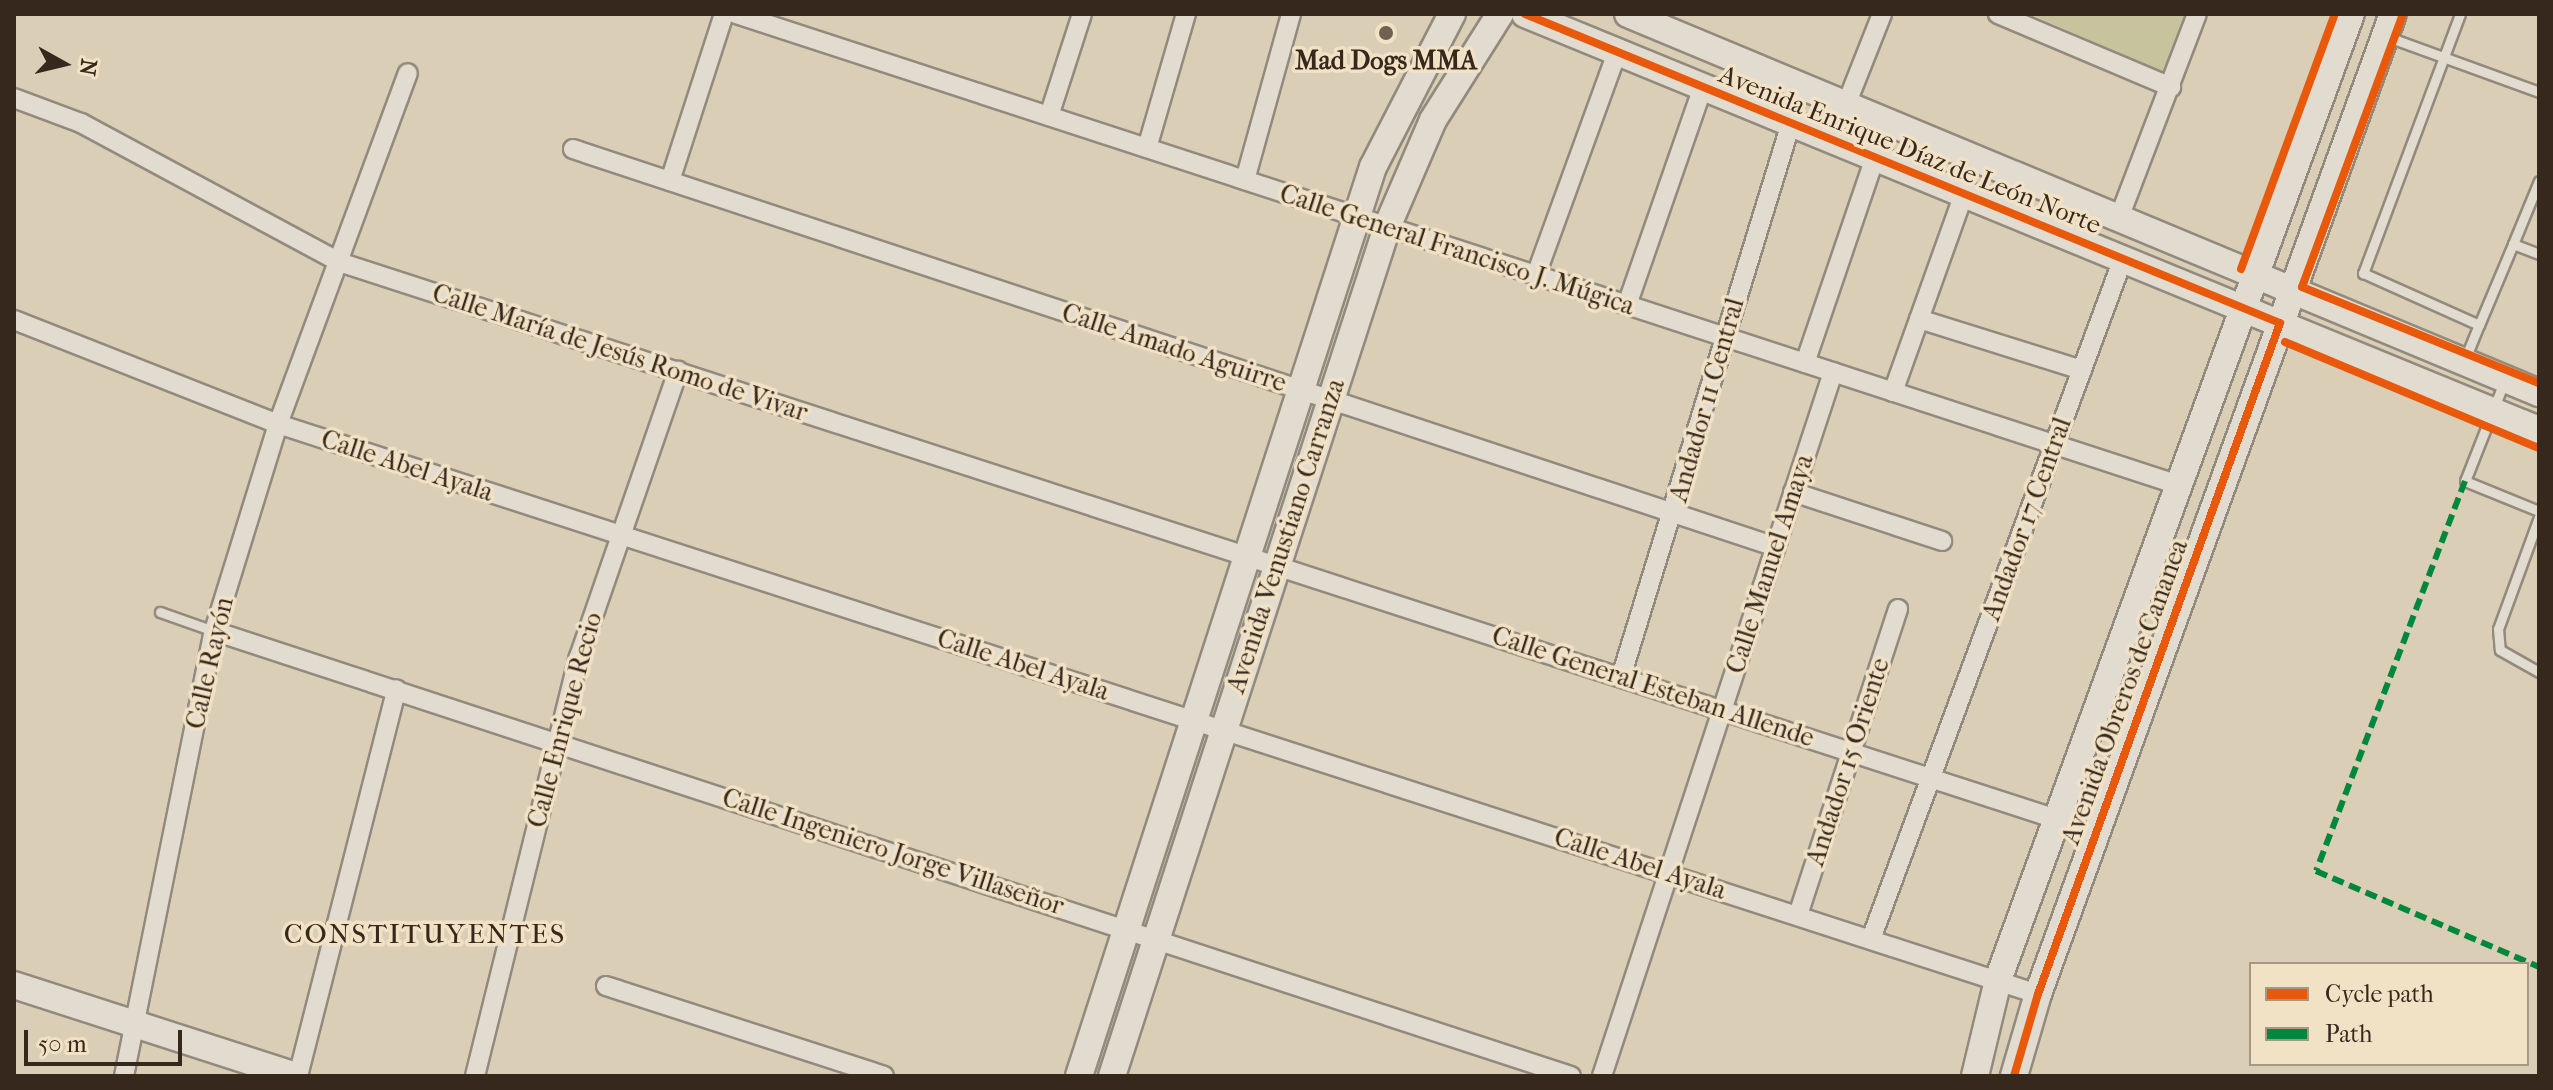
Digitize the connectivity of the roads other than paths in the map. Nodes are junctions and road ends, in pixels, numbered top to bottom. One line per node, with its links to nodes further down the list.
1 (724, 14): 30 (street)
2 (736, 14): 24 (street, Calle General Francisco J. Múgica)
3 (1082, 14): 24 (street)
4 (1186, 14): 26 (street)
5 (1291, 14): 29 (street)
6 (1452, 14): 33 (street, Avenida Venustiano Carranza)
7 (1500, 14): 35 (street, Avenida Venustiano Carranza)
8 (1525, 14): 16 (street, Avenida Enrique Díaz de León Norte)
9 (1628, 14): 23 (street, Avenida Enrique Díaz de León Norte)
10 (1882, 14): 23 (street)
11 (1998, 14): 20 (street)
12 (2197, 14): 20 (street)
13 (2351, 14): 41 (street, Avenida Obreros de Cananea)
14 (2460, 14): 17 (lane)
15 (2389, 25): 17 (lane); 42 (street, Avenida Obreros de Cananea)
16 (1617, 52): 19 (street, Avenida Enrique Díaz de León Norte); 40 (street)
17 (2444, 59): 21 (lane); 48 (lane)
18 (408, 73): 39 (street, Calle Rayón)
19 (1703, 87): 25 (street, Avenida Enrique Díaz de León Norte); 43 (street)
20 (2171, 87): 34 (street)
21 (2539, 92)
22 (14, 98): 39 (street, Calle María de Jesús Romo de Vivar)
23 (1846, 105): 34 (street, Avenida Enrique Díaz de León Norte)
24 (1049, 116): 26 (street, Calle General Francisco J. Múgica)
25 (1791, 123): 28 (street, Avenida Enrique Díaz de León Norte); 49 (street, Andador 11 Central)
26 (1147, 148): 29 (street, Calle General Francisco J. Múgica)
27 (573, 149): 30 (street, Calle Amado Aguirre)
28 (1875, 157): 32 (street, Avenida Enrique Díaz de León Norte); 51 (street)
29 (1245, 180): 33 (street, Calle General Francisco J. Múgica)
30 (670, 181): 56 (street, Calle Amado Aguirre)
31 (2539, 181): 36 (lane)
32 (1964, 194): 38 (street, Avenida Enrique Díaz de León Norte); 45 (street)
33 (1357, 217): 35 (street, Calle General Francisco J. Múgica); 56 (street, Avenida Venustiano Carranza)
34 (2119, 218): 41 (street, Avenida Enrique Díaz de León Norte)
35 (1387, 227): 40 (street, Calle General Francisco J. Múgica); 59 (street, Avenida Venustiano Carranza)
36 (2513, 244): 37 (lane); 48 (lane)
37 (2539, 254)
38 (2123, 259): 44 (street, Avenida Enrique Díaz de León Norte); 52 (street, Andador 17 Central)
39 (339, 262): 53 (street, Calle María de Jesús Romo de Vivar); 61 (street, Calle Rayón)
40 (1536, 275): 43 (street, Calle General Francisco J. Múgica)
41 (2256, 275): 42 (street, Avenida Enrique Díaz de León Norte); 44 (street, Avenida Obreros de Cananea)
42 (2292, 290): 47 (street, Avenida Obreros de Cananea); 50 (street, Avenida Enrique Díaz de León Norte)
43 (1627, 305): 49 (street, Calle General Francisco J. Múgica)
44 (2244, 308): 47 (street, Avenida Enrique Díaz de León Norte); 64 (street, Avenida Obreros de Cananea)
45 (1919, 319): 52 (street); 57 (street)
46 (14, 320): 61 (street, Calle Abel Ayala)
47 (2280, 323): 60 (street, Avenida Enrique Díaz de León Norte); 95 (street, Avenida Obreros de Cananea)
48 (2479, 325): 50 (lane)
49 (1722, 336): 51 (street, Calle General Francisco J. Múgica); 67 (street, Andador 11 Central)
50 (2464, 362): 55 (street, Avenida Enrique Díaz de León Norte)
51 (1805, 363): 54 (street, Calle General Francisco J. Múgica)
52 (2082, 370): 63 (street, Andador 17 Central)
53 (678, 371): 69 (street, Calle Enrique Recio); 72 (street, Calle María de Jesús Romo de Vivar)
54 (1833, 372): 57 (street, Calle General Francisco J. Múgica); 65 (street, Calle Manuel Amaya)
55 (2505, 379): 58 (street); 60 (lane)
56 (1302, 390): 59 (street, Calle Amado Aguirre); 72 (street, Avenida Venustiano Carranza)
57 (1893, 392): 63 (street, Calle General Francisco J. Múgica)
58 (2539, 393)
59 (1330, 399): 67 (street, Calle Amado Aguirre); 73 (street, Avenida Venustiano Carranza)
60 (2492, 411): 62 (street, Avenida Enrique Díaz de León Norte); 66 (lane)
61 (278, 424): 69 (street, Calle Abel Ayala); 76 (street, Calle Rayón)
62 (2539, 430)
63 (2055, 445): 64 (street, Calle General Francisco J. Múgica); 85 (street, Andador 17 Central)
64 (2179, 485): 86 (street, Avenida Obreros de Cananea)
65 (1793, 492): 70 (street); 71 (street, Calle Manuel Amaya)
66 (2539, 511)
67 (1675, 513): 71 (street, Calle Amado Aguirre); 78 (street, Andador 11 Central)
68 (2539, 517): 77 (lane)
69 (619, 535): 81 (street, Calle Abel Ayala); 83 (street, Calle Enrique Recio)
70 (1942, 541)
71 (1776, 547): 80 (street, Calle Manuel Amaya)
72 (1249, 556): 73 (street, Calle General Esteban Allende); 81 (street, Avenida Venustiano Carranza)
73 (1277, 565): 78 (street, Calle General Esteban Allende); 82 (street, Avenida Venustiano Carranza)
74 (1898, 609): 84 (street, Andador 15 Oriente)
75 (160, 612): 76 (lane)
76 (214, 631): 79 (street, Calle Ingeniero Jorge Villaseñor); 96 (street, Calle Rayón)
77 (2539, 672)
78 (1621, 677): 80 (street, Calle General Esteban Allende)
79 (397, 689): 83 (street, Calle Ingeniero Jorge Villaseñor); 98 (street)
80 (1722, 710): 84 (street, Calle General Esteban Allende); 87 (street, Calle Manuel Amaya)
81 (1195, 720): 82 (street, Calle Abel Ayala); 89 (street, Avenida Venustiano Carranza)
82 (1224, 729): 87 (street, Calle Abel Ayala); 90 (street, Avenida Venustiano Carranza)
83 (555, 743): 89 (street, Calle Ingeniero Jorge Villaseñor); 99 (street, Calle Enrique Recio)
84 (1851, 752): 85 (street, Calle General Esteban Allende); 88 (street, Andador 15 Oriente)
85 (1931, 778): 86 (street, Calle General Esteban Allende); 91 (street, Andador 17 Central)
86 (2056, 819): 92 (street, Avenida Obreros de Cananea)
87 (1668, 873): 88 (street, Calle Abel Ayala); 104 (street, Calle Manuel Amaya)
88 (1798, 915): 91 (street, Calle Abel Ayala)
89 (1127, 927): 90 (street, Calle Ingeniero Jorge Villaseñor); 101 (street, Avenida Venustiano Carranza)
90 (1157, 937): 102 (street, Avenida Venustiano Carranza); 103 (street, Calle Ingeniero Jorge Villaseñor)
91 (1871, 939): 92 (street, Calle Abel Ayala)
92 (1998, 980): 95 (street, Calle Abel Ayala); 105 (street, Avenida Obreros de Cananea)
93 (14, 985): 96 (street)
94 (606, 986): 100 (street)
95 (2038, 994): 106 (street, Avenida Obreros de Cananea)
96 (137, 1025): 97 (street, Calle Rayón); 98 (street)
97 (124, 1076)
98 (296, 1076)
99 (475, 1076)
100 (884, 1076)
101 (1079, 1076)
102 (1112, 1076)
103 (1571, 1076)
104 (1602, 1076)
105 (1975, 1076)
106 (2014, 1076)

